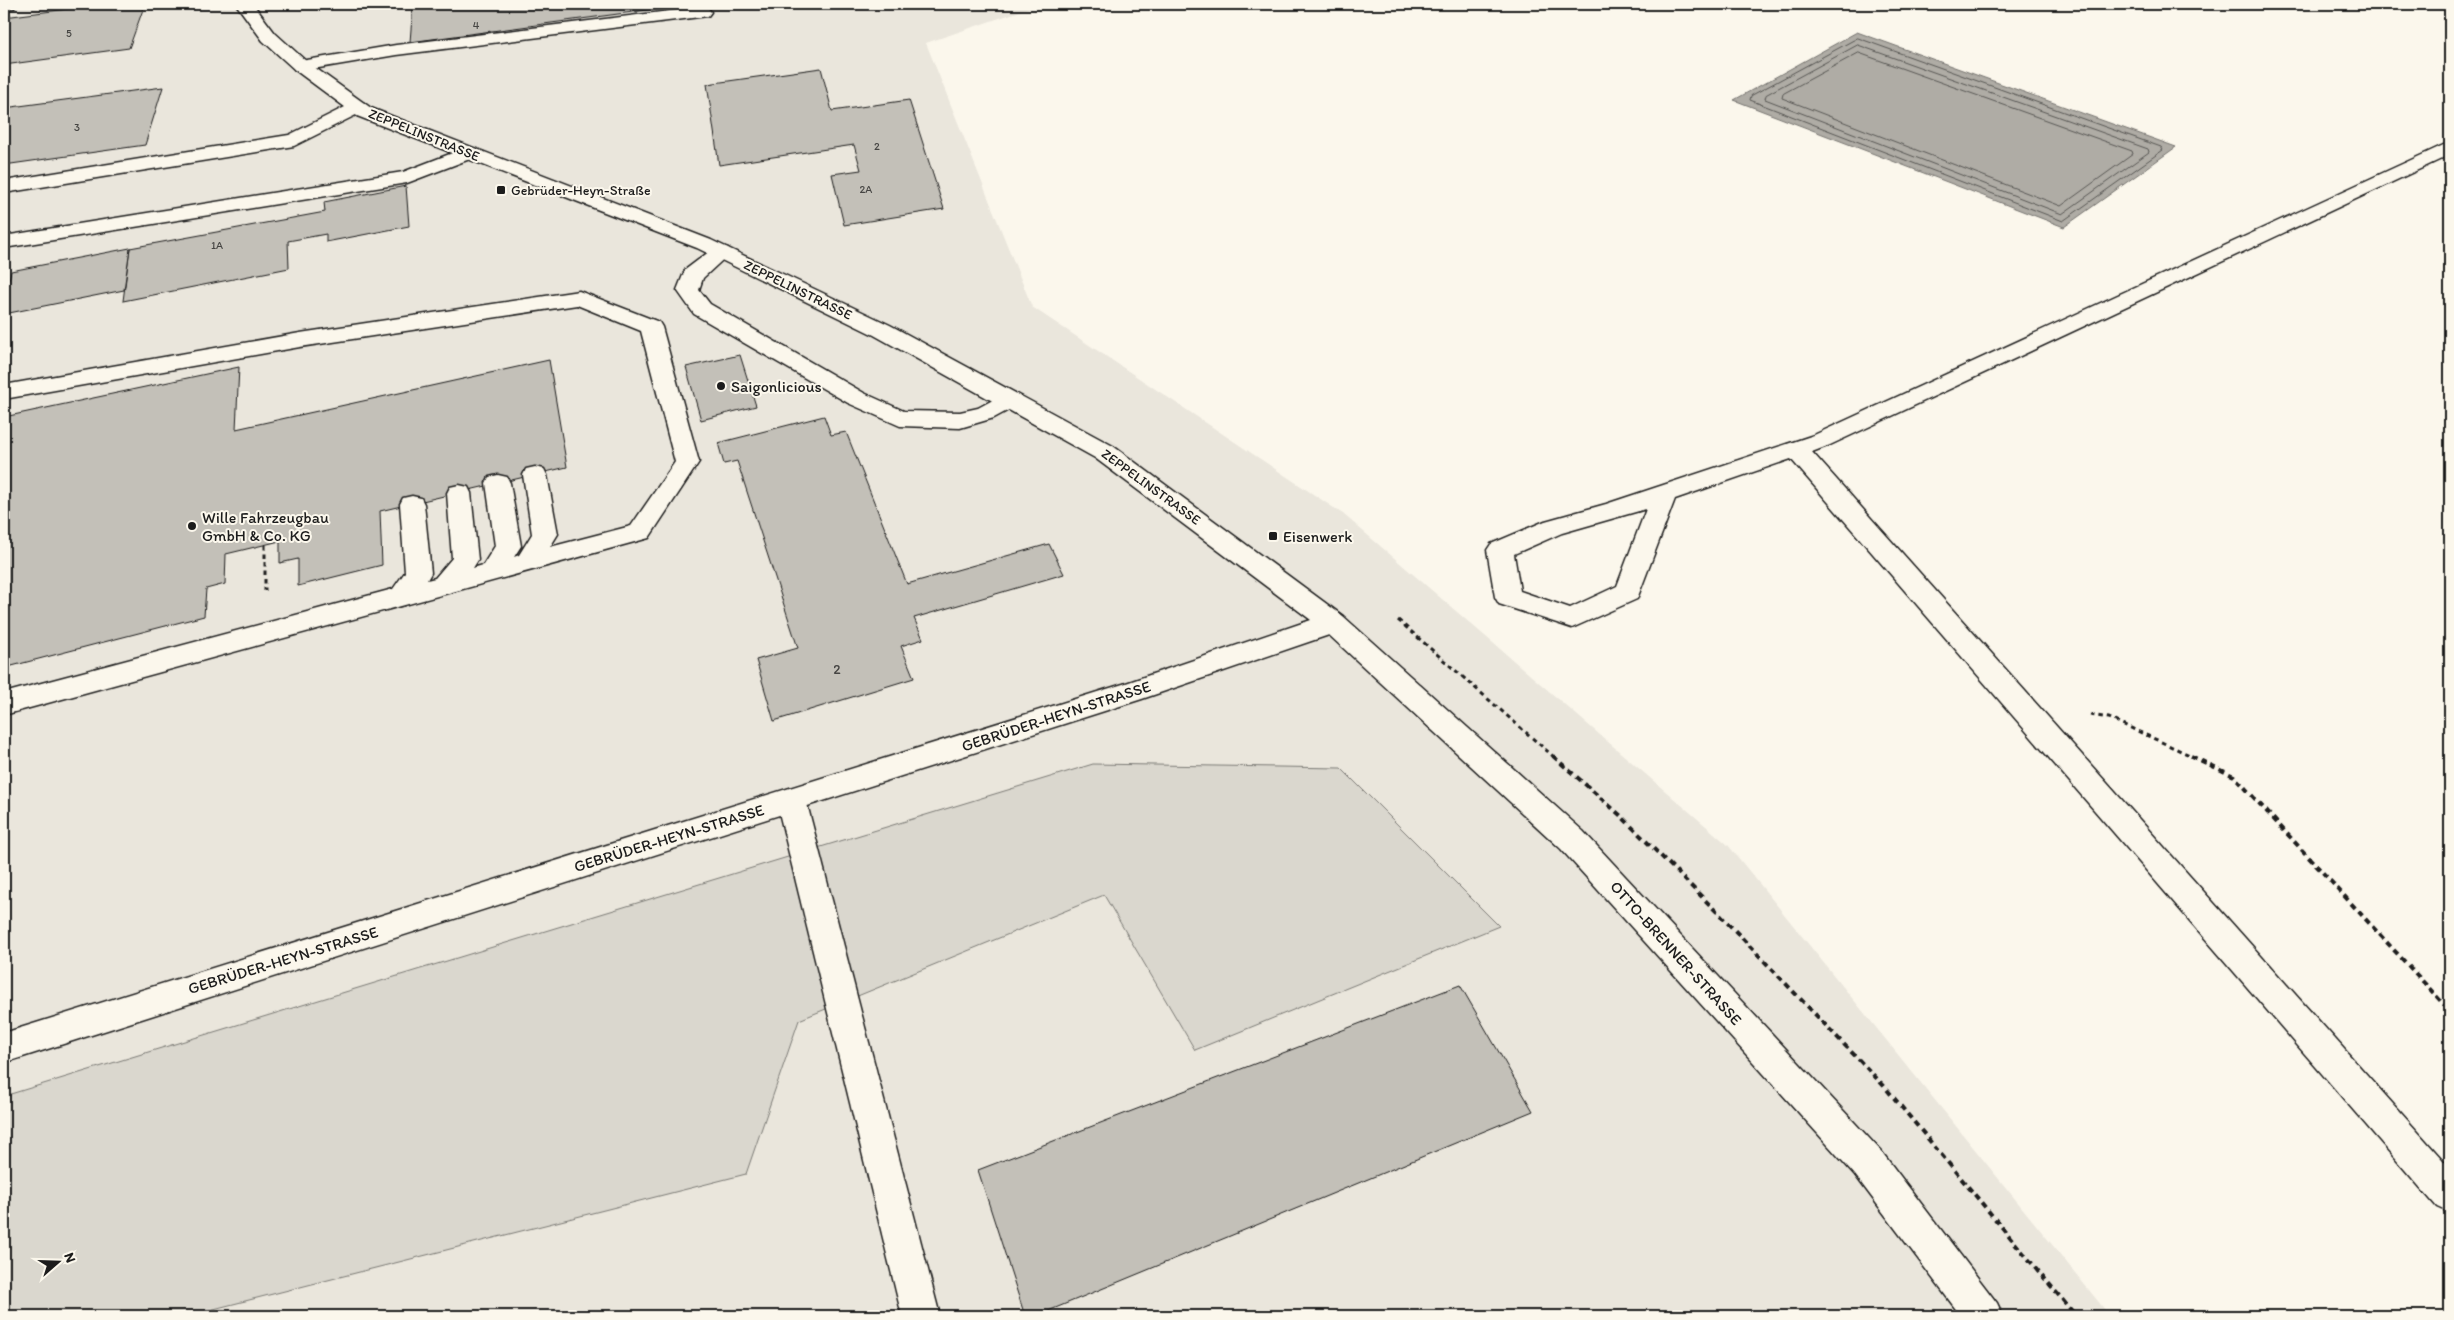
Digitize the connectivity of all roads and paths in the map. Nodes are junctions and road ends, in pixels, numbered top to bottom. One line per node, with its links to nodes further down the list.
1 (4, 4): 2 (street)
2 (8, 4)
3 (244, 4): 5 (street, ZEPPELINSTRASSE)
4 (702, 12): 5 (street)
5 (301, 66): 6 (street, ZEPPELINSTRASSE)
6 (357, 106): 8 (street, ZEPPELINSTRASSE); 9 (street)
7 (2450, 148): 14 (street)
8 (468, 153): 10 (street); 11 (street, ZEPPELINSTRASSE)
9 (4, 187)
10 (4, 242)
11 (721, 252): 13 (street, ZEPPELINSTRASSE); 13 (street)
12 (4, 392): 21 (street)
13 (1010, 400): 26 (street, ZEPPELINSTRASSE)
14 (1796, 449): 18 (street); 27 (street)
15 (535, 475): 21 (street)
16 (498, 484): 23 (street)
17 (459, 493): 24 (street)
18 (1664, 494): 18 (street)
19 (412, 504): 25 (street)
20 (265, 545): 22 (path)
21 (528, 563): 23 (street)
22 (265, 568)
23 (491, 573): 24 (street)
24 (443, 586): 25 (street)
25 (402, 597): 28 (street)
26 (1333, 623): 29 (street, GEBRÜDER-HEYN-STRASSE); 34 (street, OTTO-BRENNER-STRASSE)
27 (2017, 701): 30 (path); 32 (street)
28 (4, 704)
29 (791, 800): 31 (street, GEBRÜDER-HEYN-STRASSE); 33 (street)
30 (2450, 1011)
31 (4, 1048)
32 (2450, 1195)
33 (921, 1316)
34 (1984, 1316)

